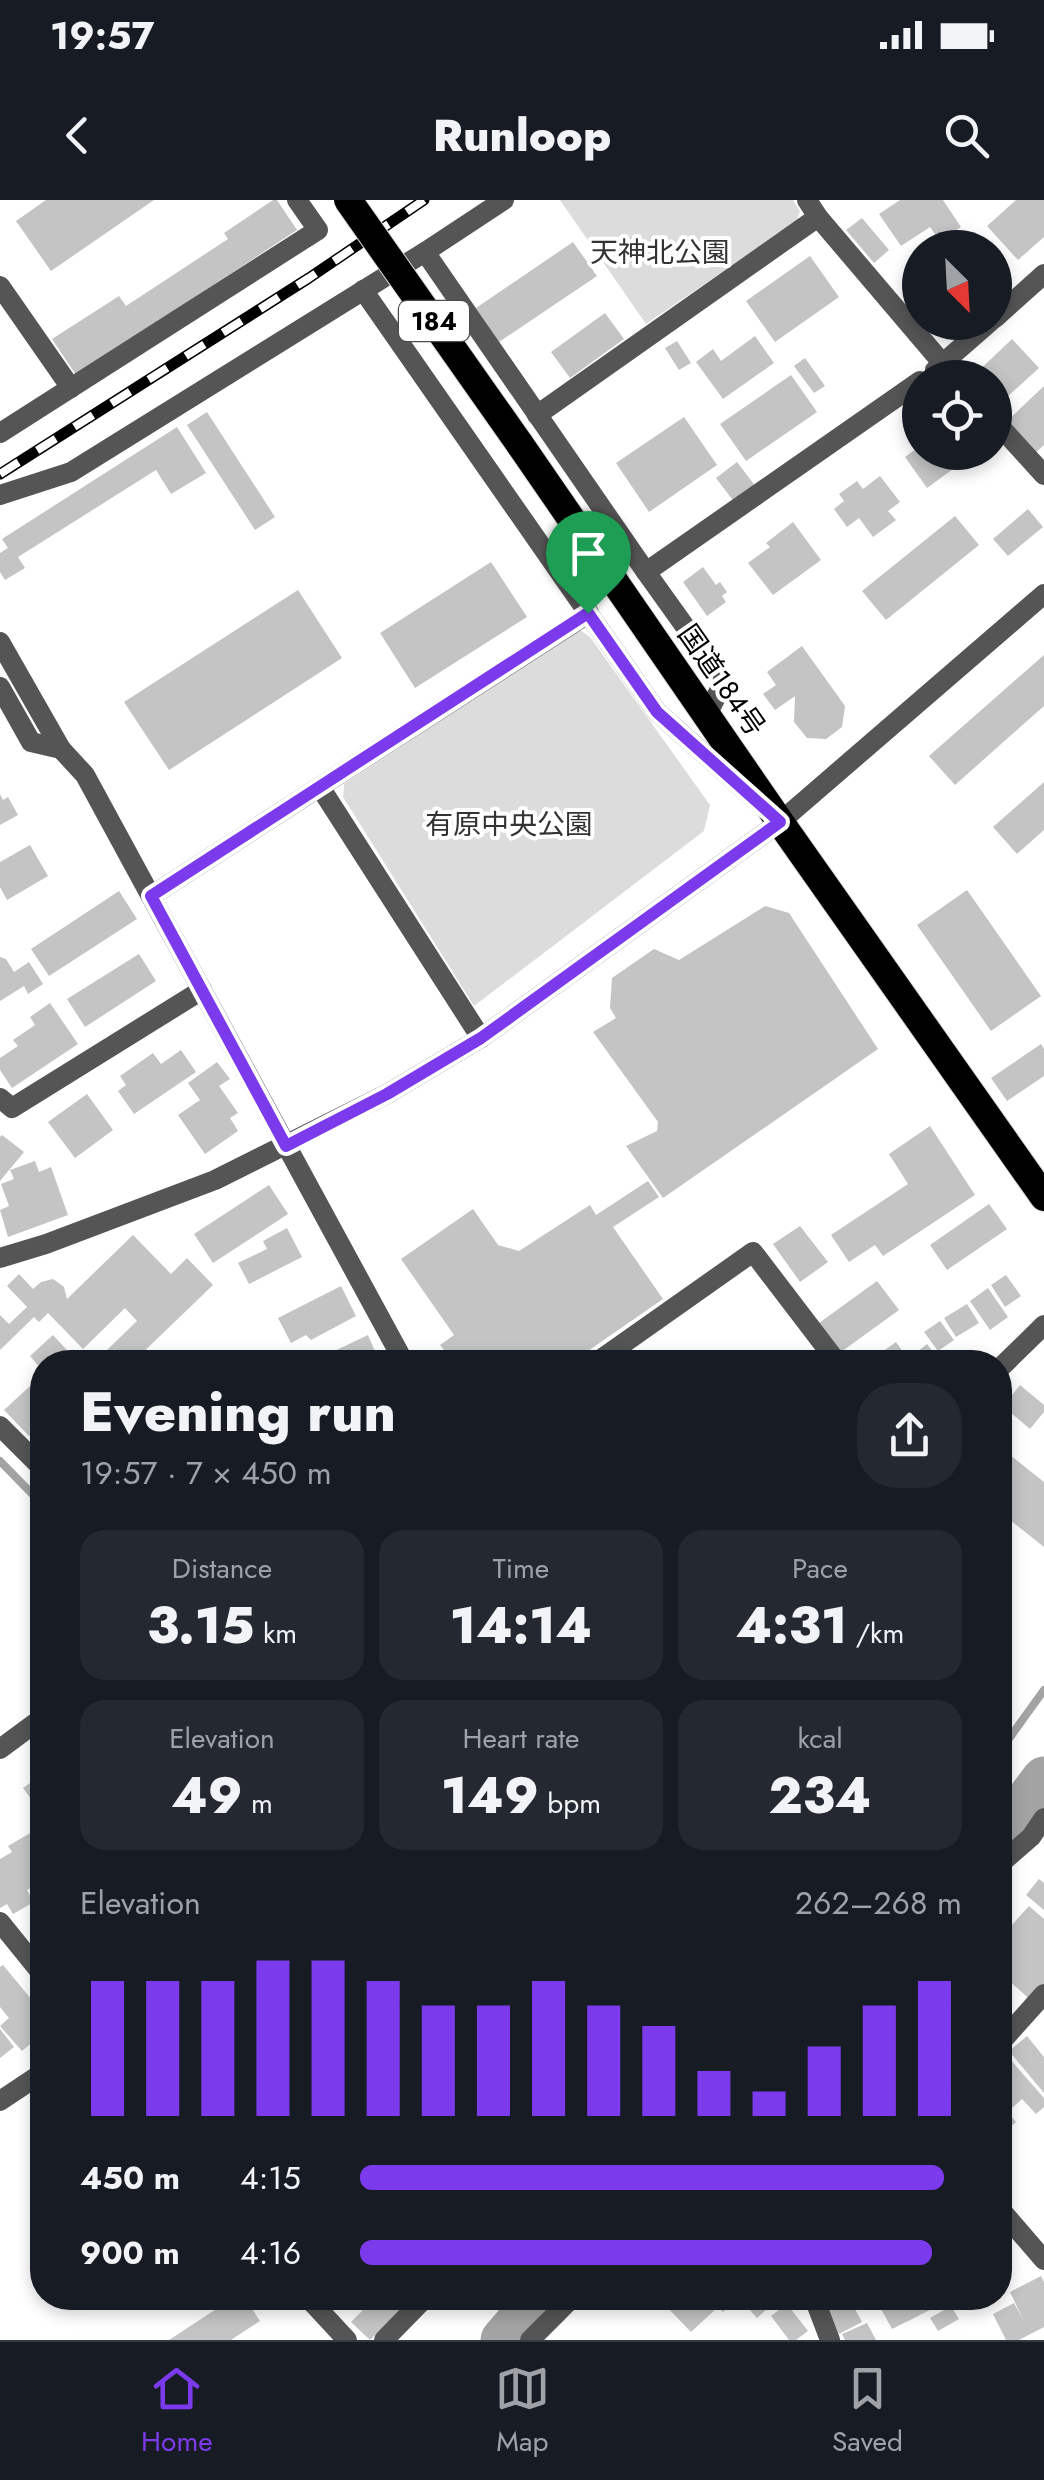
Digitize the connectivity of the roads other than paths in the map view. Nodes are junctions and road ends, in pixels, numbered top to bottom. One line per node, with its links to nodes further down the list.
1 (297, 200): 13 (street)
2 (348, 200): 25 (highway, 国道184号 / 184, bridge)
3 (504, 200): 5 (street)
4 (812, 208): 11 (street); 15 (street)
5 (425, 252): 8 (street); 15 (street)
6 (1044, 274): 9 (street)
7 (0, 286): 13 (street)
8 (363, 290): 19 (street); 22 (street)
9 (1012, 303)
10 (976, 340): 12 (street)
11 (940, 360)
12 (958, 360)
13 (71, 388): 16 (street)
14 (902, 393): 20 (street)
15 (537, 415): 20 (street)
16 (0, 433)
17 (1012, 440): 18 (street)
18 (1044, 475)
19 (0, 495)
20 (646, 572): 25 (street)
21 (1044, 594): 28 (street)
22 (588, 613): 27 (street); 28 (street)
23 (0, 642): 26 (street)
24 (0, 686): 26 (street)
25 (706, 715): 28 (highway, 国道184号 / 184)
26 (61, 749): 29 (street)
27 (320, 787): 29 (street); 31 (street)
28 (780, 822): 31 (street); 34 (highway, 国道184号 / 184)
29 (151, 896): 30 (street)
30 (202, 990): 32 (street); 33 (street)
31 (481, 1038): 33 (street)
32 (0, 1098)
33 (286, 1146): 35 (street); 37 (street)
34 (1044, 1197)
35 (0, 1258)
36 (1044, 1325): 40 (street)
37 (397, 1350)
38 (614, 1350): 39 (street)
39 (828, 1350)
40 (1012, 1356)
41 (0, 1426): 42 (street)
42 (30, 1456)
43 (30, 1727): 44 (street)
44 (0, 1749)
45 (1044, 1818): 46 (street)
46 (1012, 1854)
47 (0, 1922): 48 (street)
48 (30, 1959)
49 (1044, 1994): 50 (street)
50 (1012, 2030)
51 (30, 2080): 52 (street)
52 (0, 2101)
53 (1012, 2223): 54 (street)
54 (1044, 2260)
55 (319, 2310): 60 (street)
56 (413, 2310): 61 (street)
57 (559, 2310): 62 (street)
58 (565, 2310): 63 (street)
59 (819, 2310): 64 (street)
60 (347, 2340)
61 (384, 2340)
62 (530, 2340)
63 (553, 2340)
64 (830, 2340)

